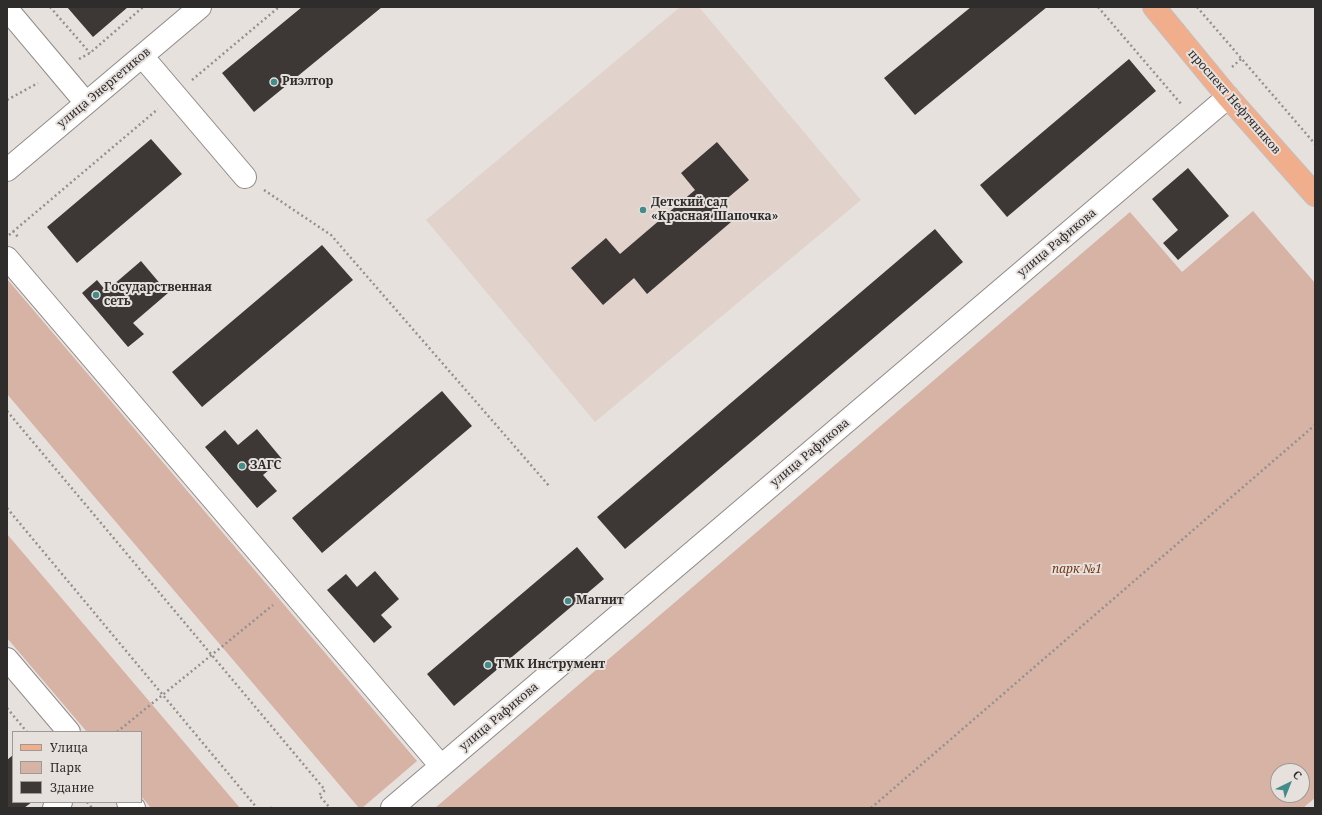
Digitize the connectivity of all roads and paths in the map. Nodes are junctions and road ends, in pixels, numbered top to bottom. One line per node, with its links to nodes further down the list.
1 (50, 7): 2 (path)
2 (143, 7)
3 (200, 7): 9 (street, улица Энергетиков)
4 (279, 7): 10 (path)
5 (1098, 7): 13 (path)
6 (1154, 7): 11 (main road, проспект Нефтяников)
7 (1197, 7): 14 (path)
8 (7, 9): 12 (street)
9 (142, 56): 10 (street); 12 (street, улица Энергетиков)
10 (175, 95): 16 (street); 18 (path)
11 (1228, 97): 17 (main road, проспект Нефтяников); 32 (street, улица Рафикова)
12 (86, 103): 15 (street, улица Энергетиков)
13 (1184, 107)
14 (1315, 144)
15 (7, 170)
16 (245, 177): 22 (path)
17 (1315, 195)
18 (7, 236)
19 (7, 258): 24 (street)
20 (7, 411): 25 (path)
21 (1315, 425): 36 (path)
22 (550, 487)
23 (7, 508): 27 (path)
24 (291, 590): 25 (path); 32 (street)
25 (212, 655): 27 (path); 34 (path)
26 (7, 659): 30 (street)
27 (162, 695): 31 (path); 33 (path)
28 (7, 708): 29 (path)
29 (26, 731)
30 (68, 731)
31 (118, 731)
32 (441, 766): 35 (street, улица Рафикова)
33 (257, 808)
34 (330, 808)
35 (392, 808)
36 (871, 808)

